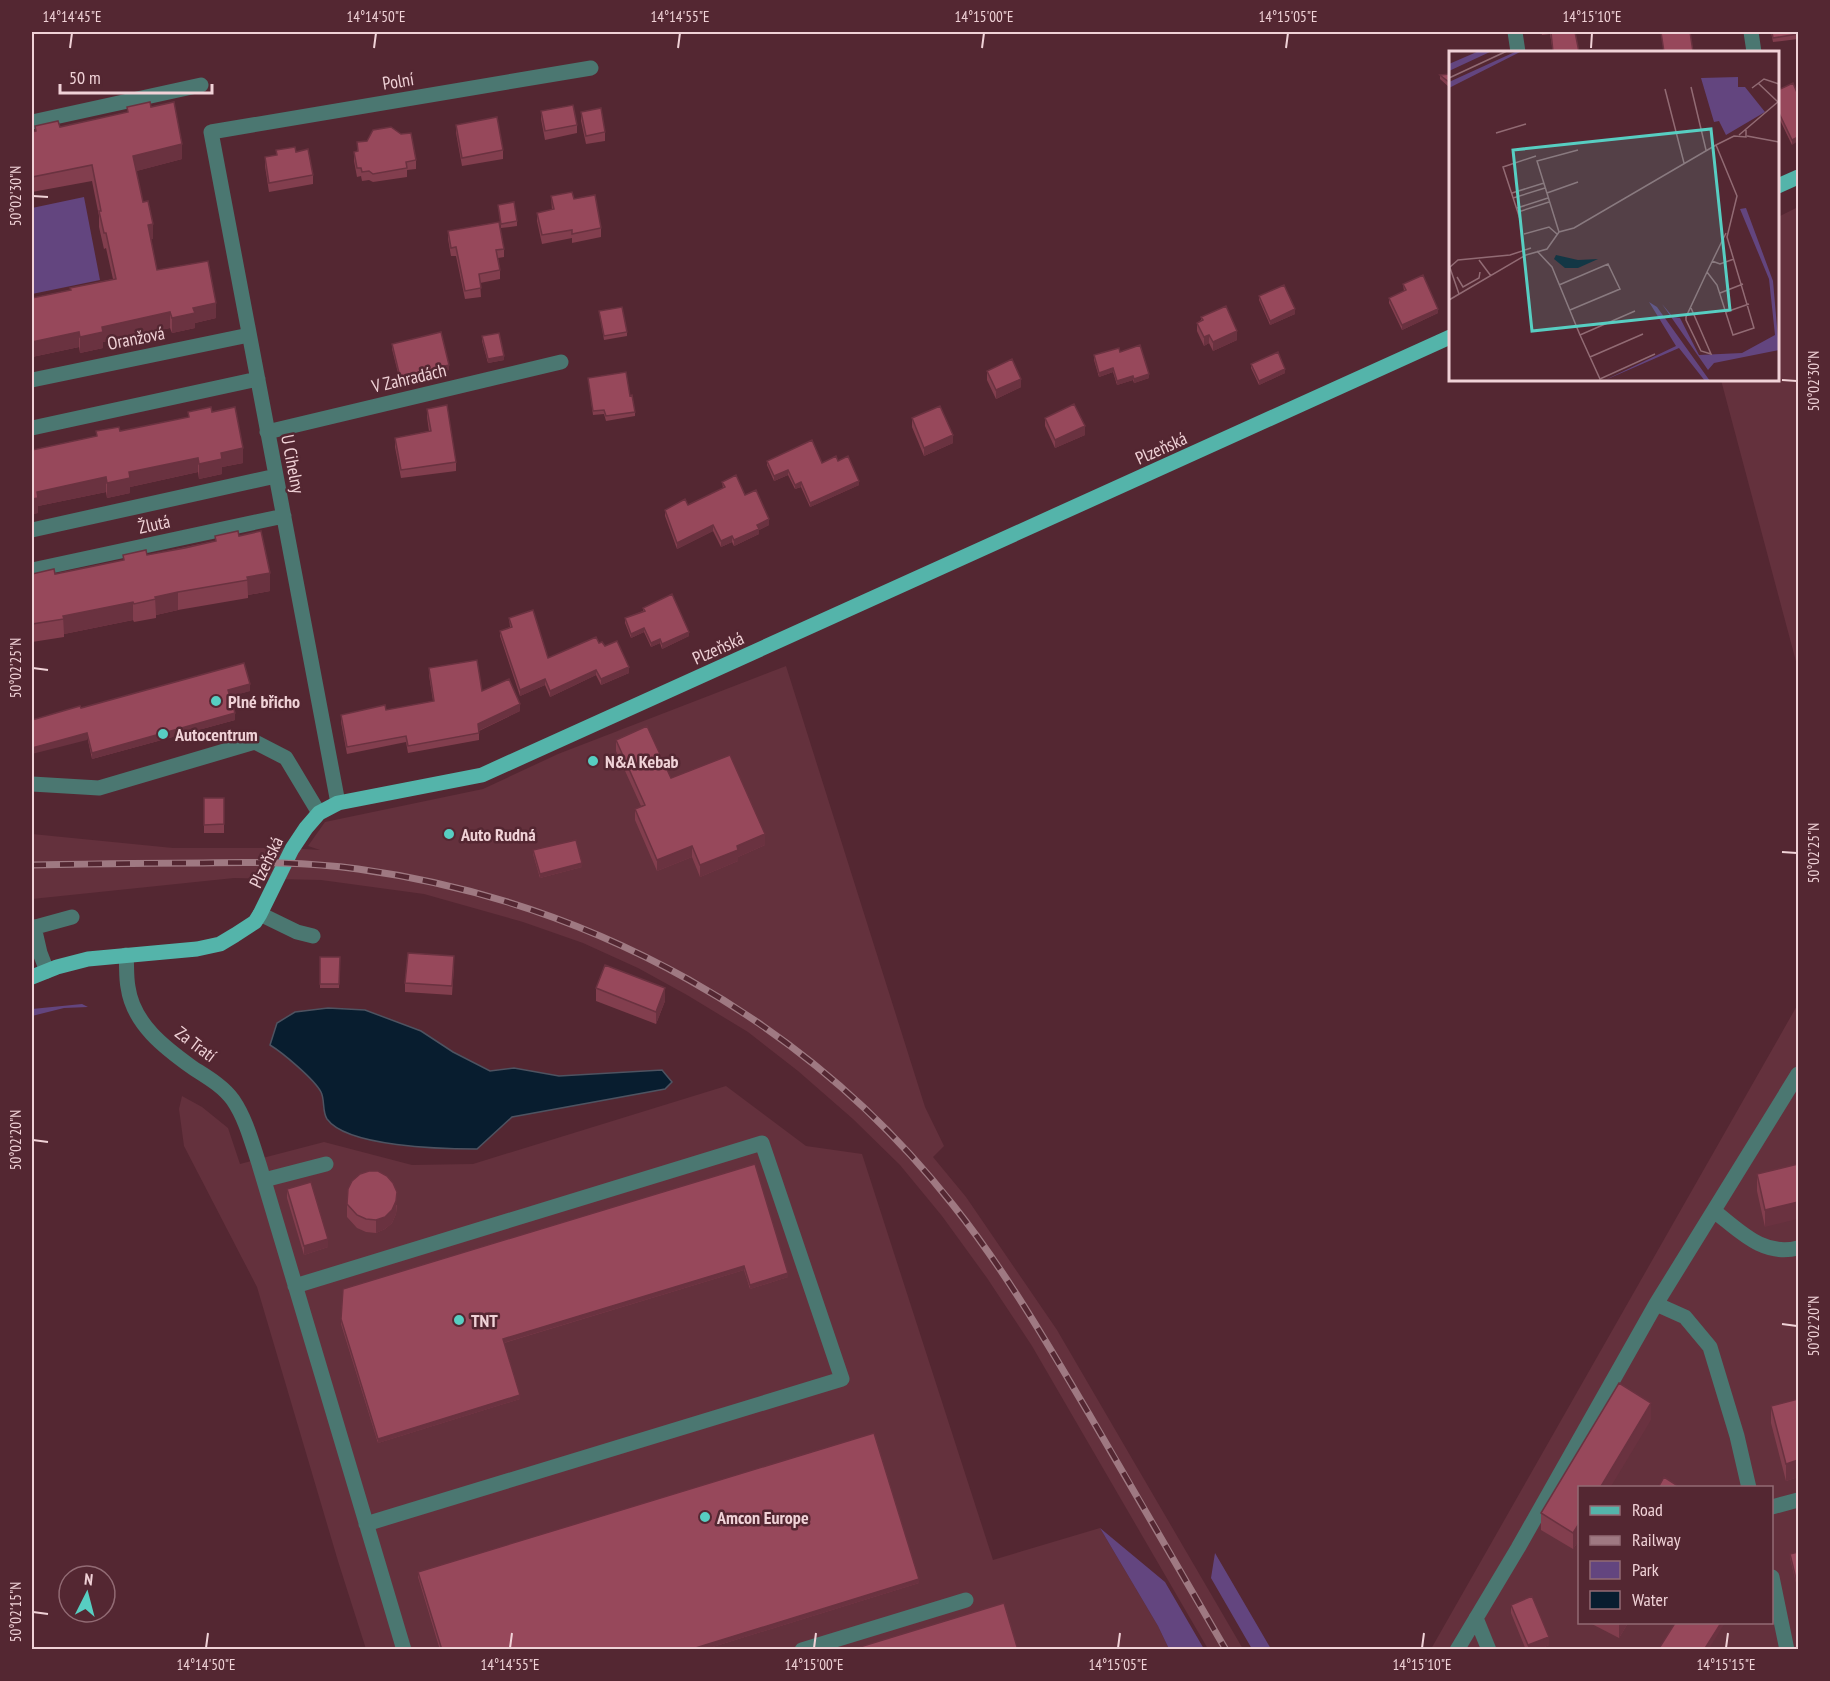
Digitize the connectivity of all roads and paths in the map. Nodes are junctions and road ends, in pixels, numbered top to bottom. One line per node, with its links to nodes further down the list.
1 (1515, 32): 3 (street)
2 (1751, 32): 4 (street)
3 (1518, 51)
4 (1754, 51)
5 (591, 68): 8 (street, Polní)
6 (201, 85): 7 (street)
7 (32, 122)
8 (210, 132): 11 (street, U Cihelny)
9 (1798, 177): 10 (main road)
10 (1779, 186)
11 (249, 335): 14 (street, U Cihelny); 15 (street, Oranžová)
12 (1449, 337): 23 (main road, Plzeňská)
13 (561, 362): 17 (street, V Zahradách)
14 (258, 379): 16 (street); 17 (street, U Cihelny)
15 (32, 380)
16 (32, 428)
17 (267, 432): 18 (street, U Cihelny)
18 (276, 476): 19 (street, U Cihelny); 20 (street, Žlutá)
19 (284, 516): 21 (street, Žlutá); 23 (street, U Cihelny)
20 (32, 530)
21 (32, 570)
22 (32, 784): 24 (street)
23 (338, 803): 24 (main road, Plzeňská)
24 (319, 813): 25 (main road, Plzeňská)
25 (260, 914): 28 (street); 29 (main road, Plzeňská)
26 (72, 917): 27 (street)
27 (33, 927): 30 (street)
28 (314, 936)
29 (126, 955): 30 (main road, Plzeňská); 34 (street, Za Tratí)
30 (47, 971): 31 (main road, Plzeňská)
31 (32, 977)
32 (1798, 1074): 35 (street)
33 (326, 1164): 34 (street)
34 (264, 1180): 37 (street, Za Tratí)
35 (1714, 1211): 36 (street); 38 (street)
36 (1798, 1248)
37 (295, 1286): 42 (street, Za Tratí); 42 (street)
38 (1656, 1304): 39 (street); 45 (street)
39 (1749, 1486)
40 (1798, 1500): 41 (street)
41 (1773, 1507)
42 (366, 1524): 46 (street, Za Tratí)
43 (1773, 1582): 50 (street)
44 (966, 1600): 47 (street)
45 (1476, 1618): 48 (street); 49 (street)
46 (404, 1650)
47 (802, 1650)
48 (1457, 1650)
49 (1489, 1650)
50 (1787, 1650)

